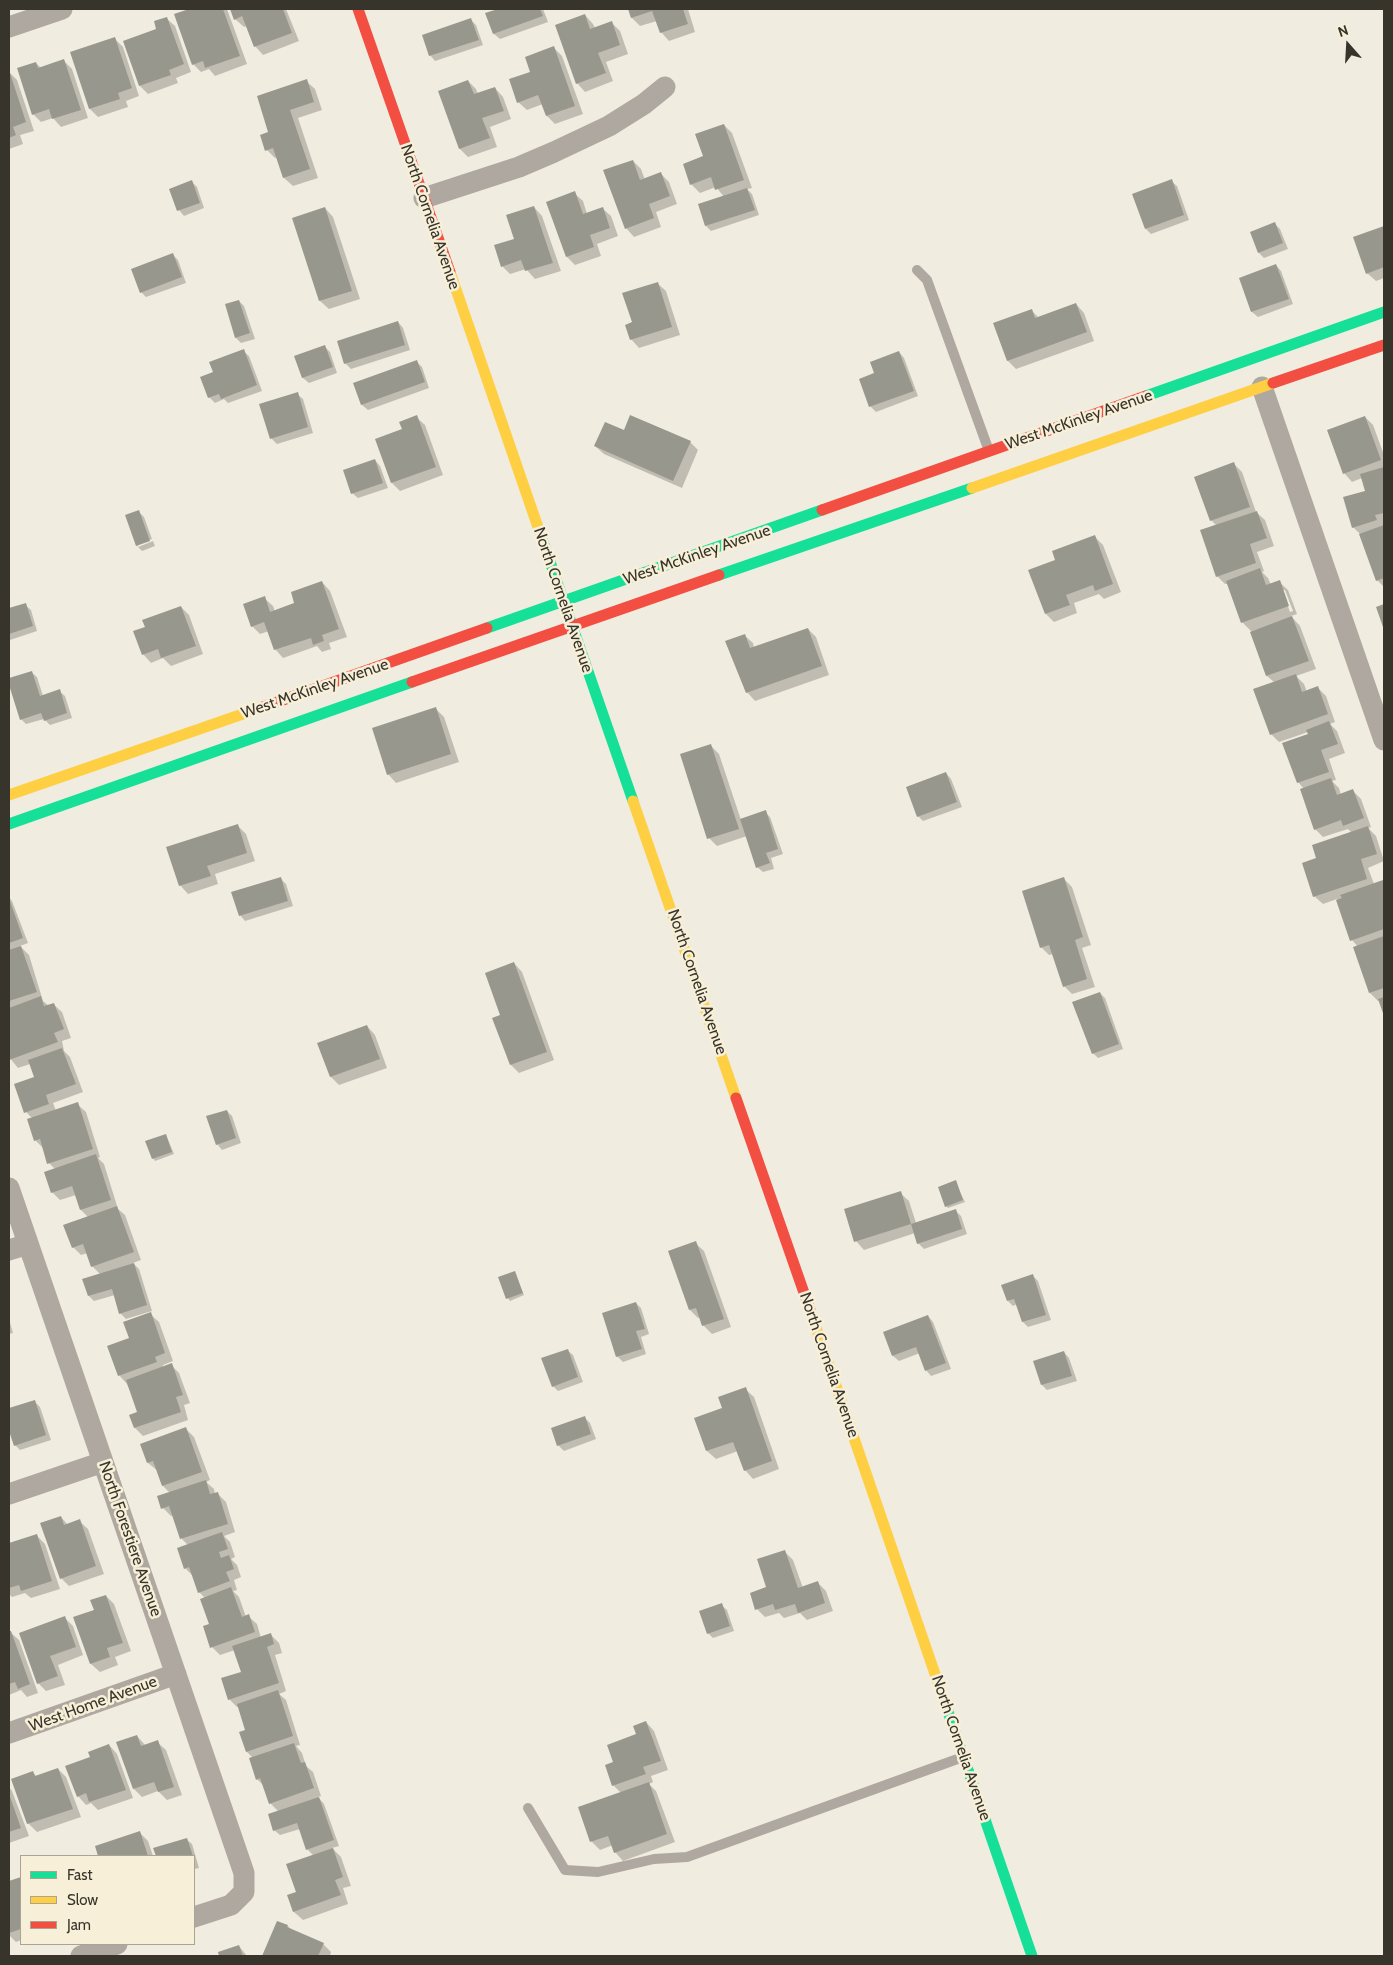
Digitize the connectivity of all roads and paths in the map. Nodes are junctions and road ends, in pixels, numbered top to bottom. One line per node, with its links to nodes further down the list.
1 (62, 9): 3 (street)
2 (358, 9): 5 (main road, North Cornelia Avenue)
3 (9, 27)
4 (665, 87): 5 (street)
5 (424, 198): 11 (main road, North Cornelia Avenue)
6 (917, 270): 10 (lane)
7 (1384, 312): 10 (main road, West McKinley Avenue)
8 (1384, 344): 9 (main road, West McKinley Avenue)
9 (1262, 387): 12 (main road, West McKinley Avenue); 13 (street)
10 (989, 452): 11 (main road, West McKinley Avenue)
11 (563, 602): 12 (main road, North Cornelia Avenue); 14 (main road, West McKinley Avenue)
12 (572, 626): 15 (main road, West McKinley Avenue); 22 (main road, North Cornelia Avenue)
13 (1383, 731)
14 (9, 795)
15 (9, 824)
16 (9, 1188): 17 (street, North Forestiere Avenue)
17 (18, 1247): 18 (street, North Forestiere Avenue)
18 (103, 1462): 19 (street); 20 (street, North Forestiere Avenue)
19 (9, 1494)
20 (176, 1674): 21 (street, West Home Avenue); 24 (street, North Forestiere Avenue)
21 (9, 1733)
22 (964, 1757): 23 (lane); 27 (main road, North Cornelia Avenue)
23 (528, 1808)
24 (195, 1918)
25 (114, 1945): 26 (street)
26 (81, 1956)
27 (1032, 1956)

